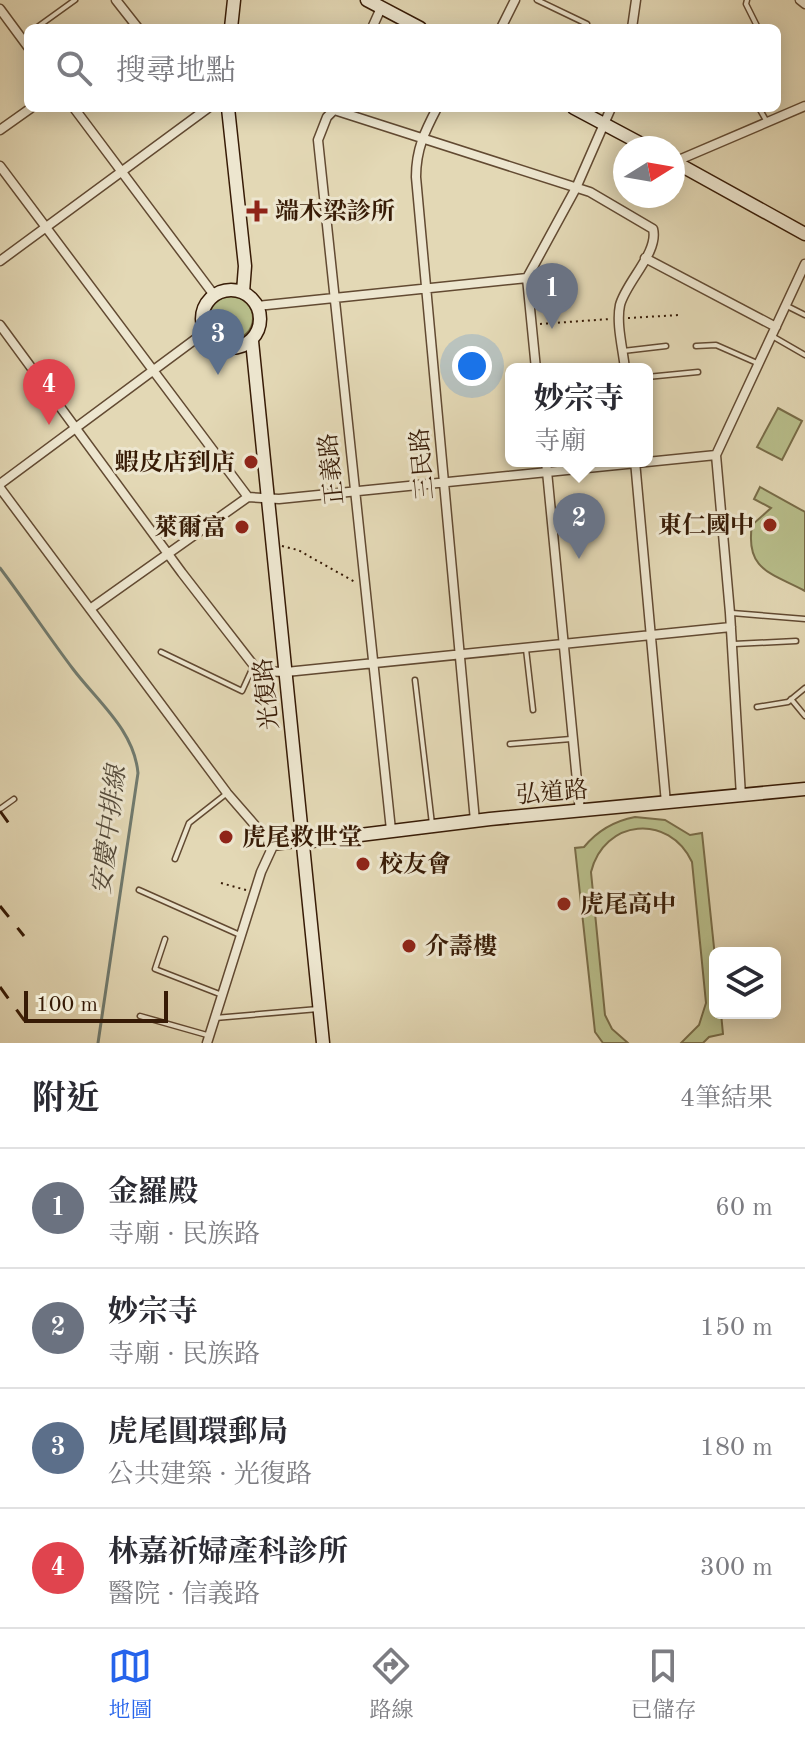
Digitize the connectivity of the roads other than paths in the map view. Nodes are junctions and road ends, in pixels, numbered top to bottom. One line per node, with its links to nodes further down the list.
1 (75, 0): 11 (lane)
2 (116, 0): 12 (street)
3 (234, 0): 13 (street)
4 (367, 0): 9 (street)
5 (515, 0): 16 (street)
6 (537, 0): 17 (lane)
7 (636, 0): 18 (street)
8 (747, 0): 19 (lane)
9 (381, 8): 14 (street); 15 (street)
10 (0, 9): 20 (street)
11 (42, 24)
12 (135, 24)
13 (231, 24)
14 (374, 24)
15 (412, 24)
16 (503, 24)
17 (587, 24)
18 (633, 24)
19 (756, 24)
20 (24, 35)
21 (805, 106): 32 (street)
22 (25, 112): 34 (street)
23 (77, 112): 40 (street)
24 (203, 112): 40 (street)
25 (228, 112): 49 (street)
26 (331, 112): 51 (street, 正義路)
27 (342, 112): 36 (street)
28 (435, 112): 36 (street, 三民路)
29 (582, 112): 33 (street)
30 (610, 112): 33 (street)
31 (761, 112): 32 (lane)
32 (767, 122): 37 (street)
33 (606, 124): 35 (street); 41 (street)
34 (0, 130)
35 (628, 136)
36 (421, 139): 41 (street); 48 (street, 三民路)
37 (685, 157)
38 (0, 166): 42 (street)
39 (685, 168): 43 (street)
40 (121, 173): 42 (street); 50 (street)
41 (576, 188): 44 (street); 47 (street)
42 (47, 227): 45 (street); 66 (street)
43 (805, 234)
44 (645, 258): 57 (street); 61 (street)
45 (0, 261)
46 (805, 264): 53 (street)
47 (527, 278): 48 (street); 63 (street)
48 (427, 289): 51 (street); 76 (street, 三民路)
49 (243, 292): 50 (street); 52 (street)
50 (214, 295): 56 (street)
51 (334, 298): 52 (street); 78 (street, 正義路)
52 (257, 306): 58 (street, 光復路)
53 (787, 306): 54 (lane); 57 (street)
54 (805, 315)
55 (0, 325): 69 (street)
56 (205, 332): 58 (street); 66 (street)
57 (774, 332): 62 (lane); 65 (street)
58 (252, 341): 80 (street, 光復路)
59 (666, 346): 61 (lane)
60 (696, 346): 65 (lane)
61 (623, 351): 64 (street)
62 (805, 355)
63 (535, 363)
64 (624, 363)
65 (759, 364): 70 (street)
66 (154, 370): 69 (street); 79 (street)
67 (698, 372): 68 (lane)
68 (653, 376)
69 (76, 428): 77 (street); 81 (street)
70 (716, 455): 71 (street); 83 (street)
71 (653, 460)
72 (547, 467): 75 (street)
73 (592, 467): 75 (street)
74 (635, 467): 86 (street)
75 (548, 472): 76 (street); 88 (street)
76 (443, 483): 78 (street); 92 (street, 三民路)
77 (0, 486): 82 (street)
78 (354, 492): 80 (street); 93 (street, 正義路)
79 (248, 497): 80 (street); 81 (street)
80 (267, 498): 95 (street, 光復路)
81 (168, 553): 82 (street); 94 (street)
82 (90, 609): 105 (street)
83 (730, 613): 84 (lane); 85 (street)
84 (805, 619)
85 (731, 627): 86 (street); 89 (street)
86 (652, 635): 88 (street); 108 (street)
87 (796, 641): 89 (lane)
88 (565, 644): 90 (street); 102 (street)
89 (731, 644): 106 (street)
90 (526, 648): 92 (street); 100 (lane)
91 (161, 652): 94 (lane)
92 (461, 655): 93 (street); 111 (street, 三民路)
93 (371, 663): 95 (street); 113 (street, 正義路)
94 (253, 667): 95 (street)
95 (286, 672): 114 (street, 光復路)
96 (415, 680): 112 (lane)
97 (805, 688): 98 (lane)
98 (791, 699): 99 (lane); 101 (lane)
99 (757, 707)
100 (533, 710)
101 (805, 716)
102 (573, 738): 103 (lane); 110 (street)
103 (510, 744)
104 (805, 789): 106 (street, 弘道路)
105 (227, 793): 115 (street); 116 (lane)
106 (741, 796): 108 (street, 弘道路)
107 (14, 799): 109 (lane)
108 (666, 803): 110 (street, 弘道路)
109 (0, 809)
110 (580, 812): 111 (street, 弘道路)
111 (475, 821): 112 (street, 弘道路)
112 (432, 826): 113 (street, 弘道路)
113 (391, 830): 114 (street, 弘道路)
114 (303, 842): 115 (street); 121 (street, 光復路)
115 (273, 846): 118 (street)
116 (175, 859)
117 (139, 890): 118 (lane)
118 (240, 935): 120 (street)
119 (165, 939): 120 (lane)
120 (222, 995): 123 (street)
121 (320, 1009): 123 (lane); 125 (street, 光復路)
122 (140, 1016): 124 (lane)
123 (215, 1018): 124 (street)
124 (208, 1040)
125 (323, 1043)

